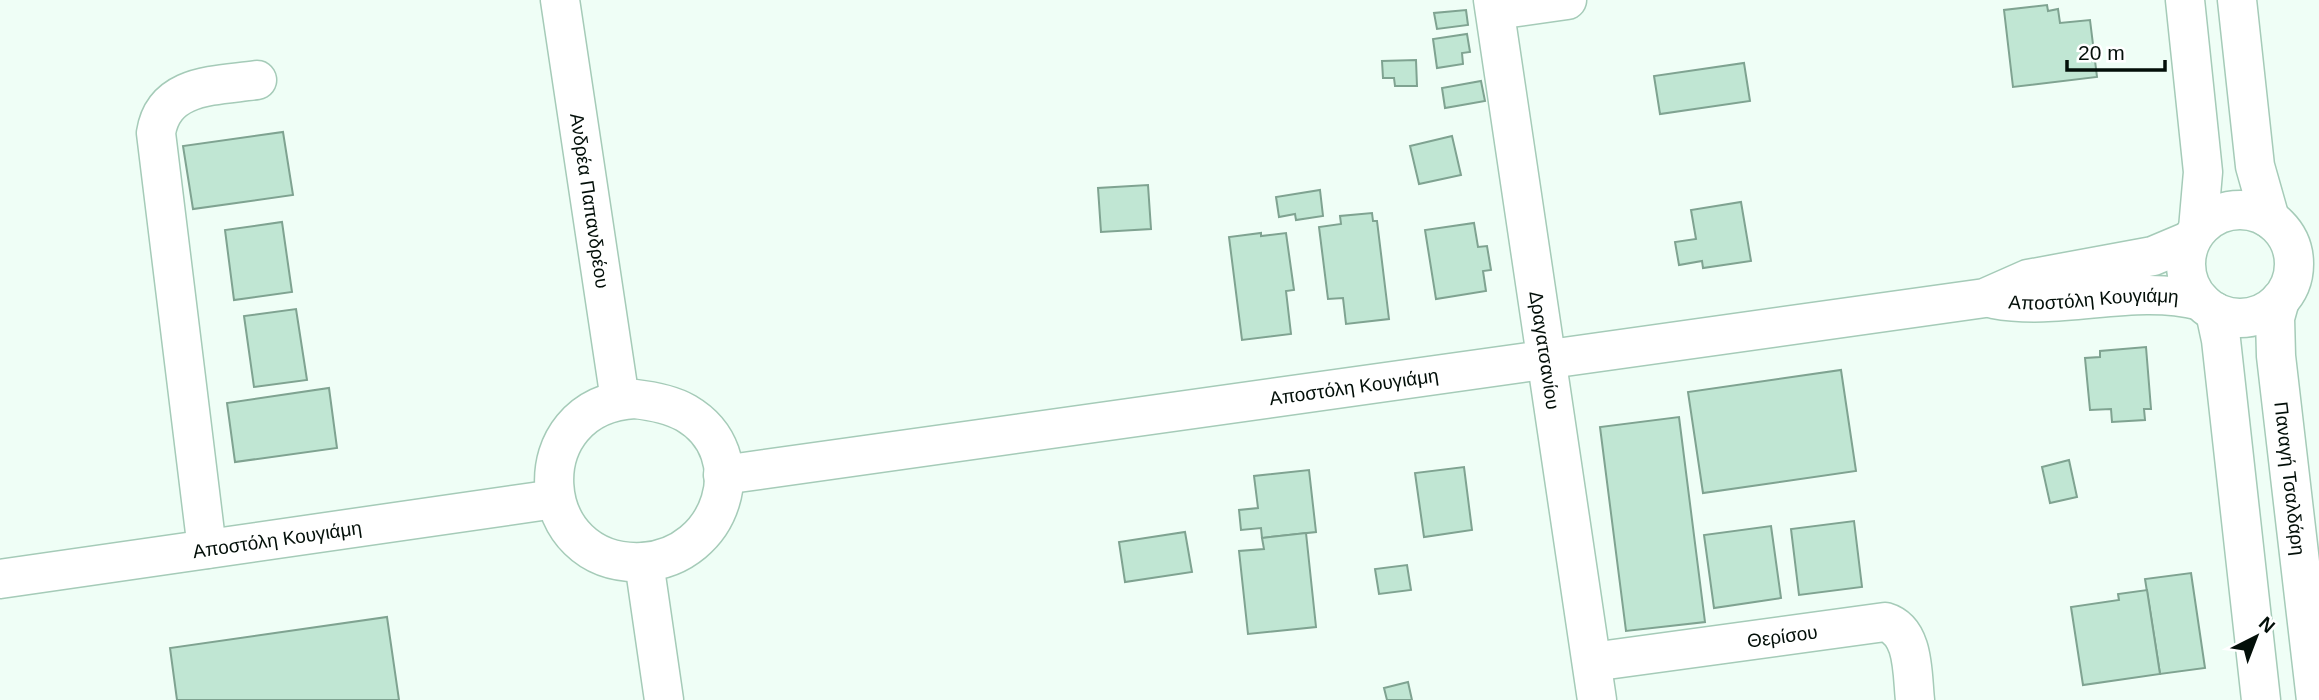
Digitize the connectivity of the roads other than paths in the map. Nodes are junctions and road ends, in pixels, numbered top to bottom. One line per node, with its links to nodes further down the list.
1 (560, 0): 14 (street, Ανδρέα Παπανδρέου)
2 (1567, 0): 5 (street)
3 (2185, 0): 9 (street)
4 (2237, 0): 7 (street)
5 (1494, 5): 13 (street, Δραγατσανίου)
6 (257, 80): 17 (street)
7 (2276, 224): 8 (street); 9 (street); 10 (street)
8 (2319, 233)
9 (2194, 235): 11 (street, Αποστόλη Κουγιάμη); 12 (street)
10 (2296, 286): 12 (street); 25 (street, Παναγή Τσαλδάρη)
11 (1985, 298): 12 (street, Αποστόλη Κουγιάμη); 13 (street, Αποστόλη Κουγιάμη)
12 (2208, 306): 24 (street)
13 (1546, 358): 15 (street, Αποστόλη Κουγιάμη); 20 (street, Δραγατσανίου)
14 (620, 400): 15 (street); 16 (street)
15 (723, 475): 18 (street)
16 (555, 499): 17 (street, Αποστόλη Κουγιάμη); 18 (street)
17 (206, 550): 19 (street, Αποστόλη Κουγιάμη)
18 (644, 562): 21 (street)
19 (0, 579)
20 (1592, 662): 22 (street, Δραγατσανίου); 23 (street, Θερίσου)
21 (664, 700)
22 (1597, 700)
23 (1914, 700)
24 (2261, 700)
25 (2316, 700)

